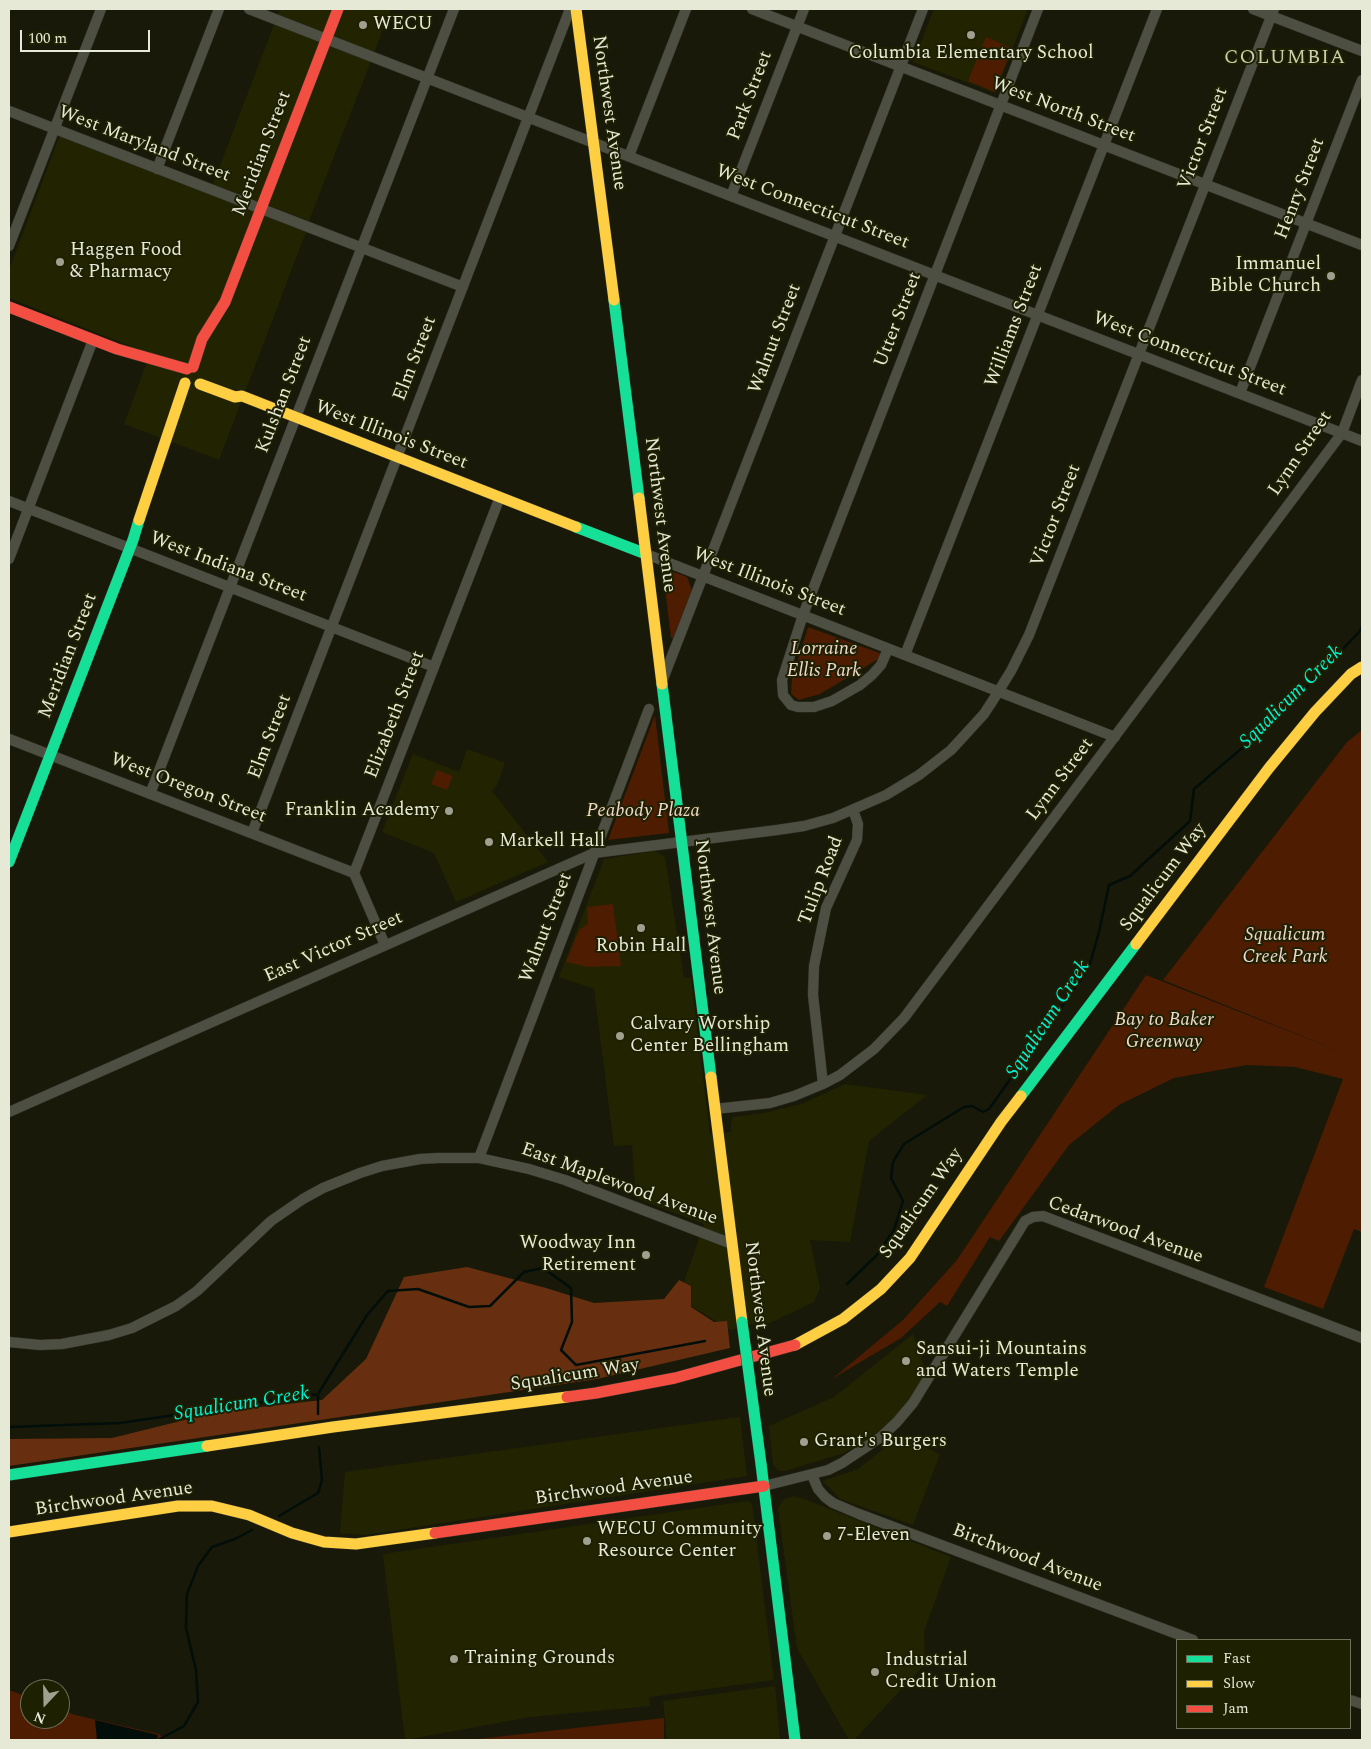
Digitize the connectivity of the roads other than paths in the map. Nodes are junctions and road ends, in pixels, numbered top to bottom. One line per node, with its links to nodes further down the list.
1 (101, 9): 25 (street)
2 (220, 9): 29 (street)
3 (249, 9): 17 (street, West Connecticut Street)
4 (338, 9): 17 (street, Meridian Street)
5 (454, 9): 20 (street, Kulshan Street)
6 (570, 9): 24 (street, Elm Street)
7 (576, 9): 26 (street, Northwest Avenue)
8 (686, 9): 28 (street)
9 (752, 9): 16 (street, West North Street)
10 (804, 9): 16 (street, Park Street)
11 (923, 9): 19 (street, Walnut Street)
12 (1038, 9): 22 (street, Utter Street)
13 (1157, 9): 27 (street, Williams Street)
14 (1253, 9): 15 (street)
15 (1273, 12): 18 (street); 30 (street, Victor Street)
16 (797, 26): 19 (street, West North Street); 31 (street, Park Street)
17 (326, 39): 20 (street, West Connecticut Street); 32 (street, Meridian Street)
18 (1362, 51)
19 (900, 66): 22 (street, West North Street); 34 (street, Walnut Street)
20 (427, 78): 24 (street, West Connecticut Street); 37 (street, Kulshan Street)
21 (1362, 80): 33 (street, Henry Street)
22 (1001, 105): 27 (street, West North Street); 38 (street, Utter Street)
23 (9, 111): 25 (street, West Maryland Street)
24 (528, 117): 26 (street, West Connecticut Street); 39 (street, Elm Street)
25 (54, 129): 29 (street, West Maryland Street); 36 (street)
26 (594, 143): 28 (street, West Connecticut Street); 55 (street, Northwest Avenue)
27 (1104, 145): 30 (street, West North Street); 41 (street, Williams Street)
28 (629, 156): 31 (street, West Connecticut Street)
29 (157, 169): 32 (street, West Maryland Street)
30 (1205, 184): 33 (street, West North Street); 43 (street, Victor Street)
31 (731, 196): 34 (street, West Connecticut Street)
32 (261, 209): 37 (street, West Maryland Street); 44 (street, Meridian Street)
33 (1306, 224): 35 (street, West North Street); 46 (street, Henry Street)
34 (834, 236): 38 (street, West Connecticut Street); 57 (street, Walnut Street)
35 (1362, 245)
36 (9, 246)
37 (361, 248): 39 (street, West Maryland Street); 47 (street, Kulshan Street)
38 (935, 275): 41 (street, West Connecticut Street); 59 (street, Utter Street)
39 (462, 287): 50 (street, Elm Street)
40 (9, 307): 42 (street, West Illinois Street)
41 (1038, 315): 43 (street, West Connecticut Street); 62 (street, Williams Street)
42 (93, 340): 44 (street, West Illinois Street); 53 (street)
43 (1139, 354): 46 (street, West Connecticut Street); 66 (street, Victor Street)
44 (193, 376): 47 (street, West Illinois Street); 54 (street, Meridian Street)
45 (1362, 380): 48 (street, Lynn Street)
46 (1240, 393): 48 (street, West Connecticut Street)
47 (296, 417): 50 (street, West Illinois Street); 58 (street, Kulshan Street)
48 (1342, 433): 49 (street, West Connecticut Street); 68 (street, Lynn Street)
49 (1362, 441)
50 (397, 457): 51 (street, West Illinois Street); 60 (street, Elm Street)
51 (500, 497): 55 (street, West Illinois Street); 63 (street, Elizabeth Street)
52 (9, 501): 53 (street, West Indiana Street)
53 (28, 509): 54 (street, West Indiana Street); 56 (street)
54 (130, 548): 58 (street, West Indiana Street); 70 (street, Meridian Street)
55 (646, 554): 57 (street, West Illinois Street); 65 (street, Northwest Avenue)
56 (9, 559)
57 (702, 576): 59 (street, West Illinois Street); 65 (street, Walnut Street)
58 (230, 588): 60 (street, West Indiana Street); 71 (street, Kulshan Street)
59 (803, 615): 61 (street, West Illinois Street); 61 (street, Utter Street)
60 (332, 627): 63 (street, West Indiana Street); 73 (street, Elm Street)
61 (888, 648): 62 (street, West Illinois Street)
62 (905, 655): 66 (street, West Illinois Street)
63 (434, 667): 77 (street, Elizabeth Street)
64 (1362, 667): 86 (street, Squalicum Way)
65 (662, 682): 74 (street, Northwest Avenue)
66 (999, 692): 68 (street, West Illinois Street); 72 (street, Victor Street)
67 (648, 709): 75 (street, Walnut Street)
68 (1115, 737): 79 (street, Lynn Street)
69 (9, 738): 70 (street, West Oregon Street)
70 (50, 755): 71 (street, West Oregon Street); 76 (street, Meridian Street)
71 (150, 794): 73 (street, West Oregon Street)
72 (854, 810): 74 (street, Victor Street); 79 (street, Tulip Road)
73 (252, 833): 77 (street, West Oregon Street)
74 (682, 842): 75 (street, East Victor Street); 80 (street, Northwest Avenue)
75 (594, 854): 78 (street, East Victor Street); 82 (street, Walnut Street)
76 (9, 862)
77 (354, 873): 78 (street)
78 (385, 945): 81 (street, East Victor Street)
79 (823, 1084): 80 (street, Lynn Street)
80 (715, 1109): 83 (street, Northwest Avenue)
81 (9, 1112)
82 (479, 1158): 83 (street, East Maplewood Avenue); 85 (street, East Maplewood Avenue)
83 (732, 1244): 88 (street, Northwest Avenue, bridge)
84 (1362, 1338): 87 (street, Cedarwood Avenue)
85 (9, 1342)
86 (9, 1475)
87 (812, 1475): 88 (street, Birchwood Avenue); 90 (street, Birchwood Avenue)
88 (764, 1486): 89 (street, Birchwood Avenue); 91 (street, Northwest Avenue)
89 (9, 1532)
90 (1190, 1639)
91 (795, 1740)

